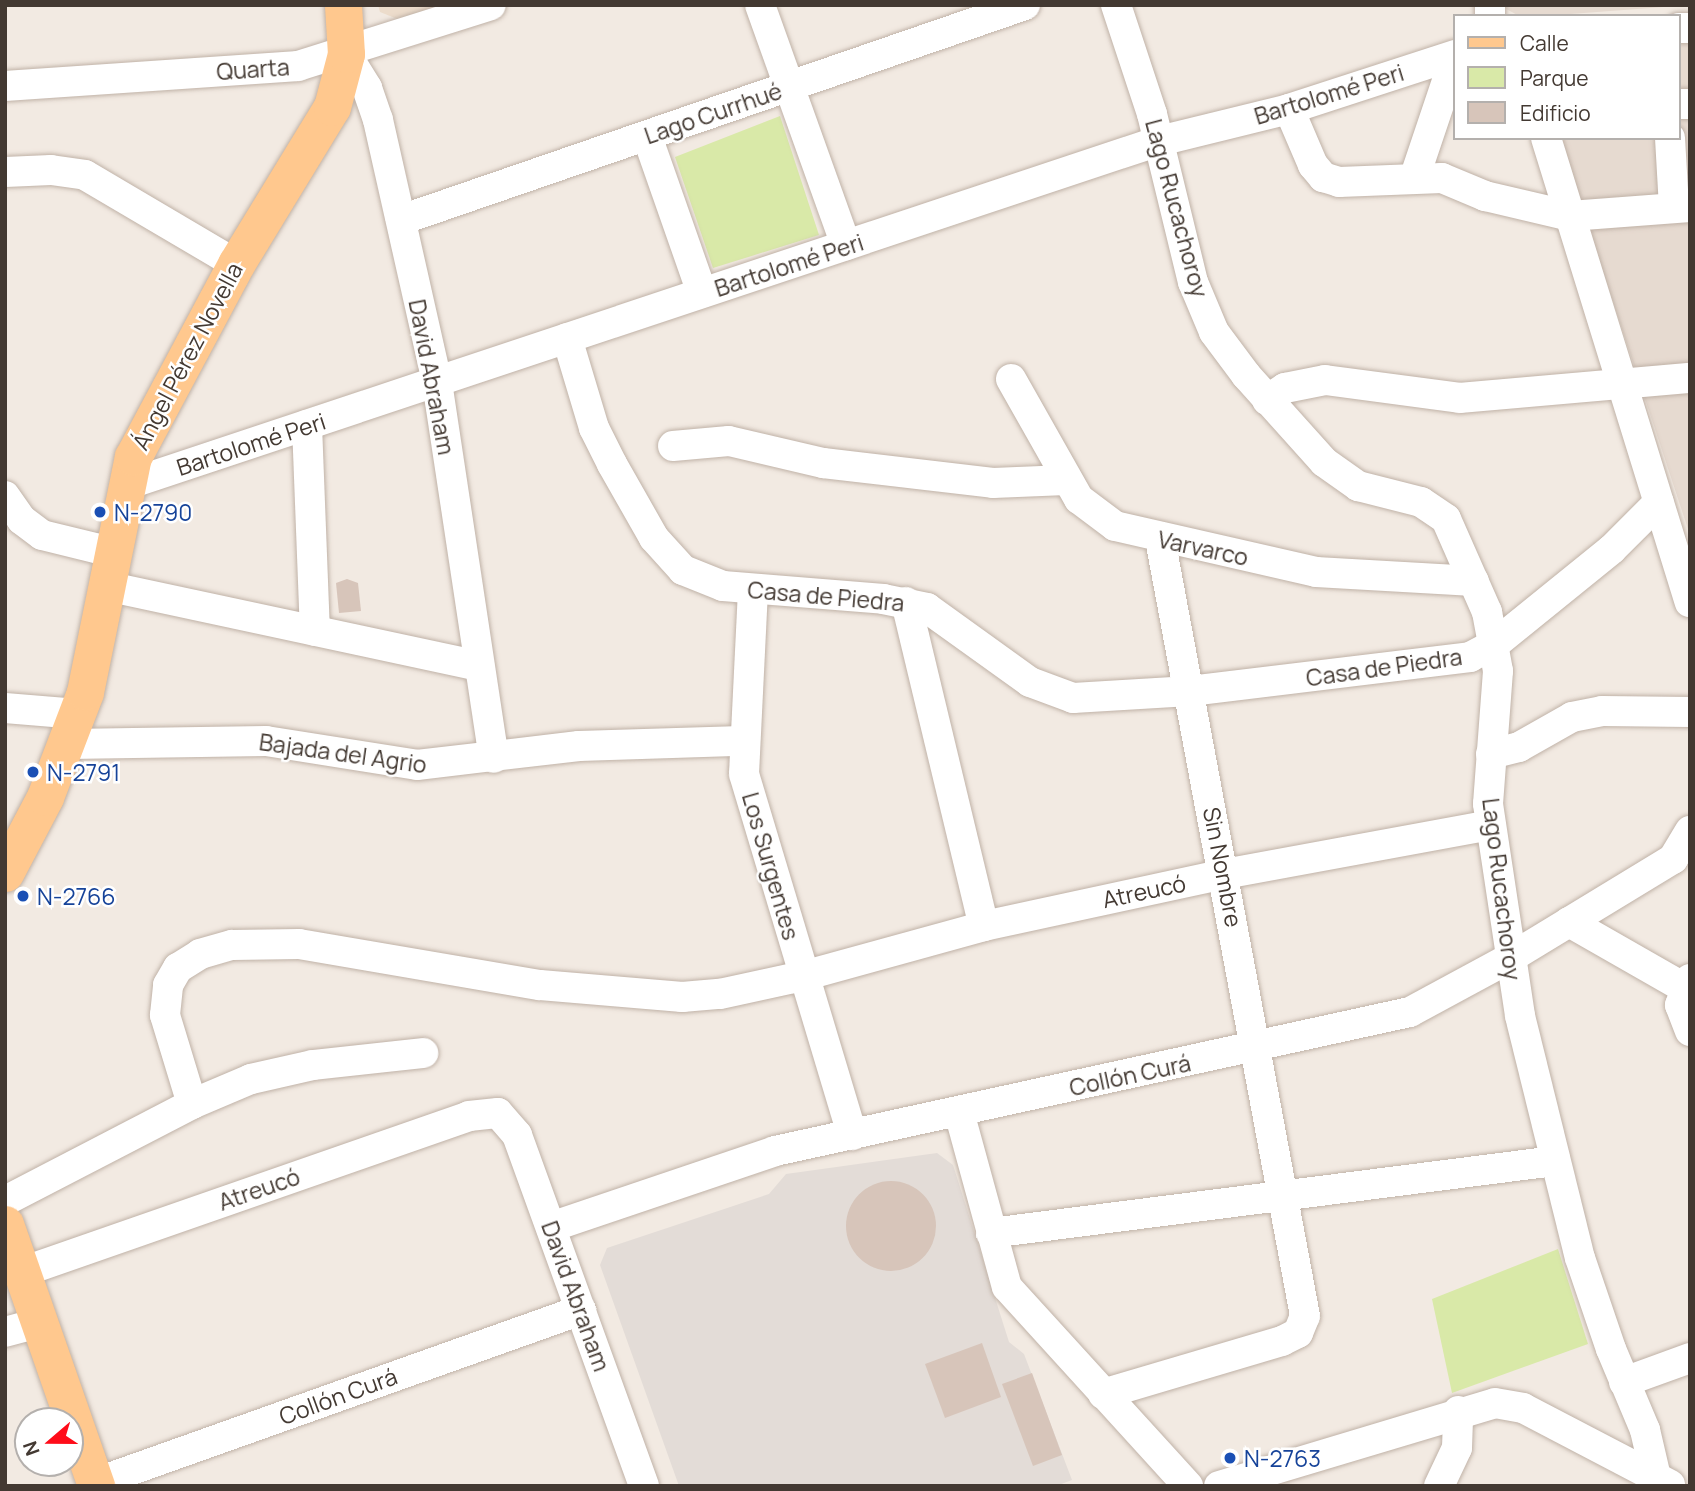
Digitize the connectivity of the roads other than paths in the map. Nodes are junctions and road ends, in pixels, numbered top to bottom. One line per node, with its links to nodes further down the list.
1 (343, 5): 6 (main road, David Abraham)
2 (491, 5): 6 (street, Quarta)
3 (760, 5): 10 (street)
4 (1025, 5): 10 (street, Lago Currhué)
5 (1116, 5): 15 (street, Lago Rucachoroy)
6 (346, 54): 9 (street, Quarta); 20 (street, David Abraham); 22 (main road, Ángel Pérez Novella)
7 (1454, 56): 11 (street, Bartolomé Peri)
8 (1454, 59): 17 (street)
9 (5, 86)
10 (790, 86): 12 (street, Lago Currhué); 21 (street)
11 (1289, 109): 15 (street, Bartolomé Peri); 17 (street)
12 (647, 136): 20 (street, Lago Currhué); 23 (street)
13 (1547, 140): 19 (street)
14 (1670, 140): 18 (street)
15 (1159, 141): 21 (street, Bartolomé Peri); 29 (street, Lago Rucachoroy)
16 (5, 172): 22 (street)
17 (1415, 176): 19 (street)
18 (1682, 207): 19 (street)
19 (1570, 216): 28 (street)
20 (401, 220): 27 (street, David Abraham)
21 (846, 246): 23 (street, Bartolomé Peri)
22 (236, 264): 33 (main road, Ángel Pérez Novella)
23 (702, 293): 24 (street, Bartolomé Peri)
24 (567, 338): 27 (street, Bartolomé Peri); 40 (street, Casa de Piedra)
25 (1690, 378): 28 (street)
26 (1011, 379): 32 (street, Varvarco)
27 (437, 382): 30 (street, Bartolomé Peri); 45 (street, David Abraham)
28 (1622, 383): 29 (street); 35 (street)
29 (1267, 400): 39 (street, Lago Rucachoroy)
30 (307, 425): 33 (street, Bartolomé Peri); 43 (street)
31 (673, 446): 32 (street)
32 (1066, 480): 36 (street, Varvarco)
33 (126, 485): 38 (main road, Ángel Pérez Novella)
34 (5, 496): 38 (street)
35 (1659, 502): 37 (street); 44 (street, Casa de Piedra)
36 (1160, 539): 39 (street, Varvarco); 46 (street, Sin Nombre)
37 (1682, 552): 42 (street)
38 (109, 569): 43 (street); 49 (main road, Ángel Pérez Novella)
39 (1474, 581): 44 (street, Lago Rucachoroy)
40 (752, 590): 41 (street, Casa de Piedra); 50 (street, Los Surgentes)
41 (906, 602): 46 (street, Casa de Piedra); 59 (street)
42 (1690, 602)
43 (315, 631): 45 (street)
44 (1496, 643): 46 (street, Casa de Piedra); 51 (street, Lago Rucachoroy)
45 (478, 666): 52 (street, David Abraham)
46 (1190, 691): 57 (street, Sin Nombre)
47 (5, 708): 49 (street, Bajada del Agrio)
48 (1690, 712): 51 (street)
49 (73, 729): 52 (street, Bajada del Agrio); 53 (main road, Ángel Pérez Novella)
50 (743, 741): 52 (street, Bajada del Agrio); 61 (street, Los Surgentes)
51 (1491, 754): 54 (street, Lago Rucachoroy)
52 (494, 758)
53 (18, 825): 56 (main road, Ángel Pérez Novella)
54 (1490, 825): 57 (street, Atreucó); 60 (street, Lago Rucachoroy)
55 (1684, 843): 58 (street, Collón Curá)
56 (5, 873)
57 (1224, 874): 59 (street, Atreucó); 64 (street, Sin Nombre)
58 (1569, 922): 60 (street, Collón Curá); 62 (street)
59 (984, 926): 61 (street, Atreucó)
60 (1510, 958): 64 (street, Collón Curá); 70 (street, Lago Rucachoroy)
61 (803, 976): 66 (street, Atreucó); 69 (street, Los Surgentes)
62 (1686, 983): 63 (street)
63 (1690, 1031)
64 (1256, 1048): 67 (street, Collón Curá); 71 (street, Sin Nombre)
65 (422, 1053): 66 (street)
66 (192, 1104): 72 (street)
67 (958, 1112): 69 (street, Collón Curá); 75 (street)
68 (498, 1113): 74 (street, David Abraham); 76 (street, Atreucó)
69 (852, 1135): 74 (street, Collón Curá)
70 (1555, 1161): 71 (street); 80 (street, Lago Rucachoroy)
71 (1284, 1196): 75 (street); 81 (street, Sin Nombre)
72 (5, 1202)
73 (5, 1224): 76 (main road)
74 (551, 1227): 77 (street, David Abraham)
75 (991, 1233): 81 (street)
76 (22, 1272): 78 (main road)
77 (581, 1310): 83 (street, Collón Curá); 85 (street, David Abraham)
78 (22, 1328): 83 (main road)
79 (1690, 1358): 80 (street)
80 (1624, 1382): 84 (street, Lago Rucachoroy)
81 (1103, 1394): 86 (street)
82 (1458, 1411): 84 (street); 87 (street); 88 (street)
83 (95, 1484)
84 (1660, 1484)
85 (644, 1486)
86 (1188, 1486)
87 (1219, 1486)
88 (1439, 1486)

